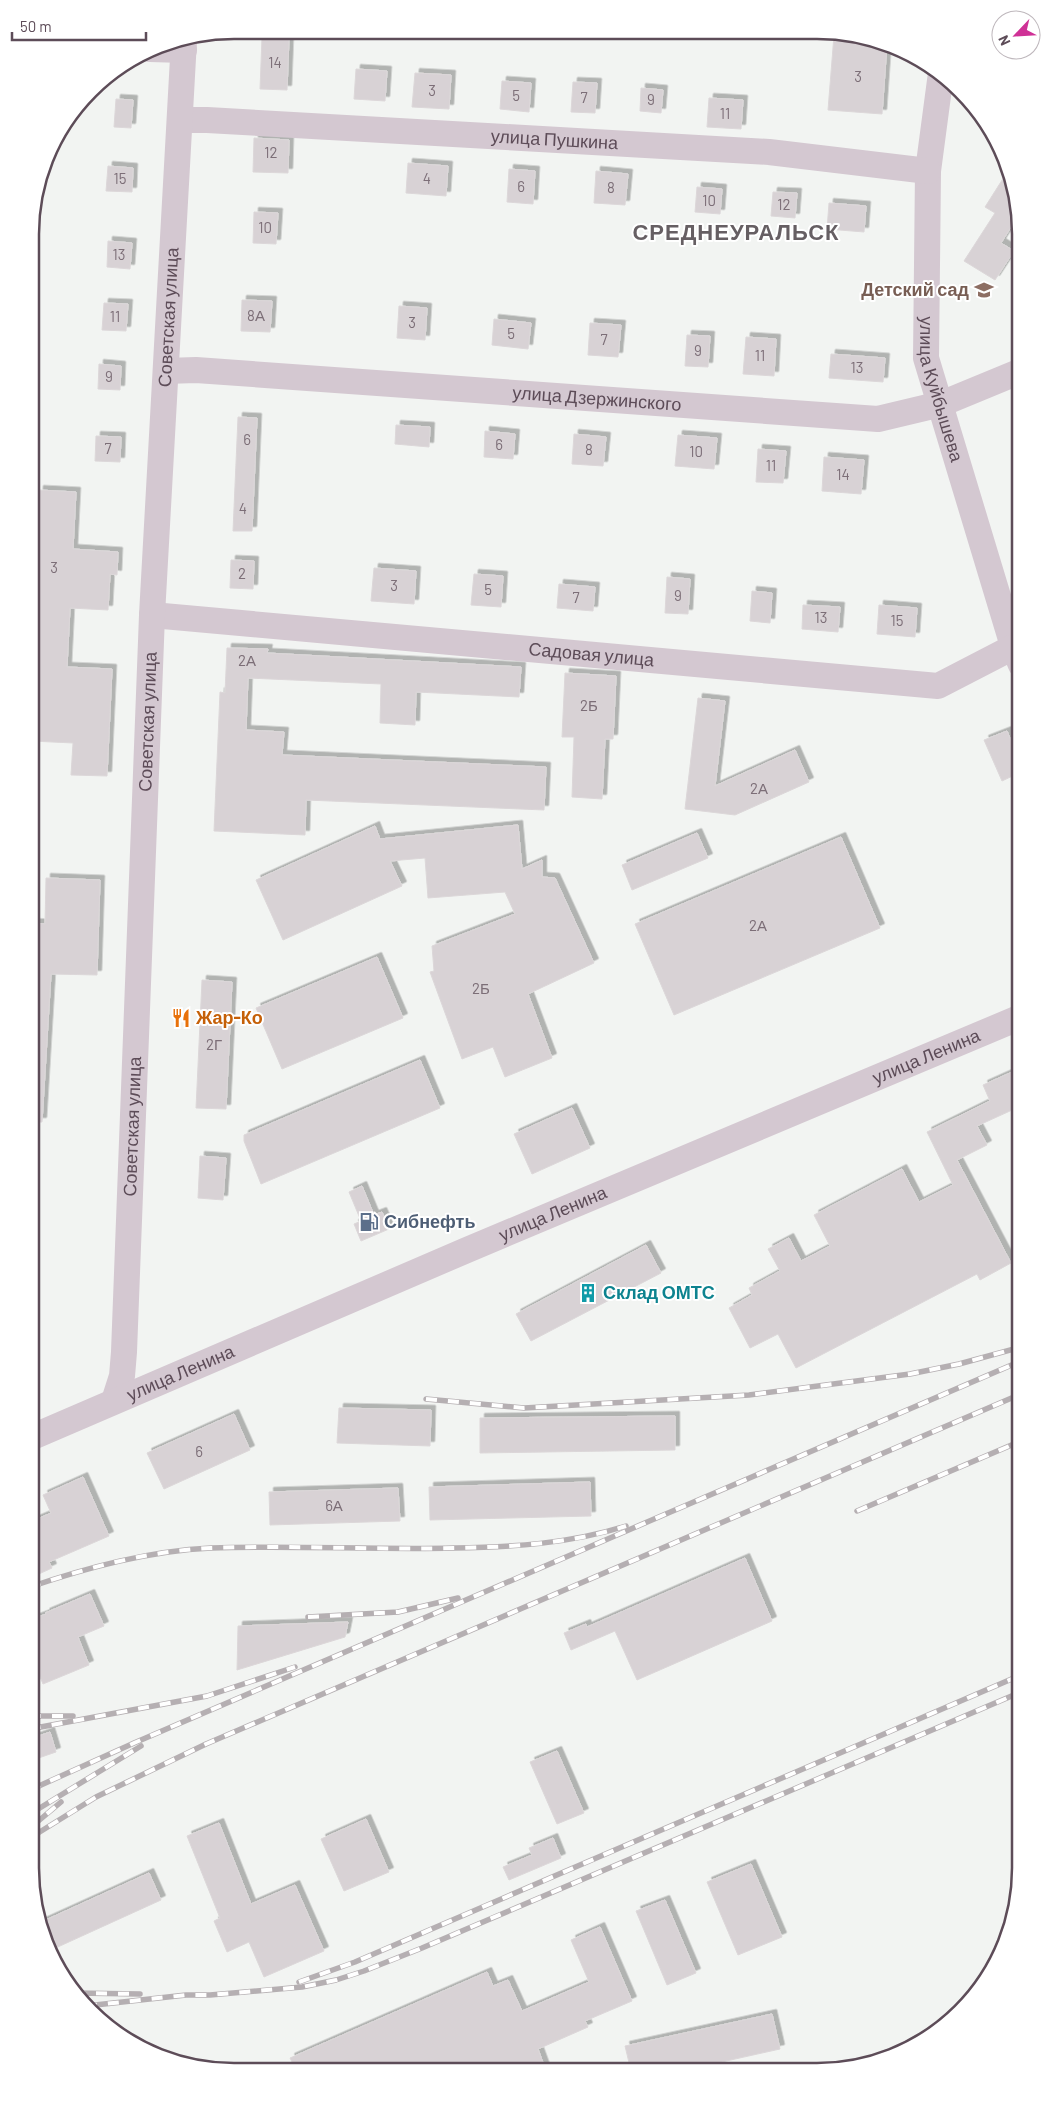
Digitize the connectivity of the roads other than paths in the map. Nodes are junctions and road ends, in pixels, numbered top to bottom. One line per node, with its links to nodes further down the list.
1 (184, 45): 3 (street, Советская улица)
2 (940, 82): 4 (street, улица Куйбышева)
3 (180, 120): 4 (street, улица Пушкина); 5 (street, Советская улица)
4 (928, 171): 7 (street, улица Куйбышева)
5 (166, 371): 7 (street, улица Дзержинского); 8 (street, Советская улица)
6 (1012, 375): 7 (street, улица Дзержинского)
7 (941, 404): 9 (street, улица Куйбышева)
8 (152, 615): 10 (street, Садовая улица); 12 (street, Советская улица)
9 (1012, 632)
10 (1012, 654)
11 (1012, 1021): 12 (street, улица Ленина)
12 (114, 1402): 13 (street, улица Ленина)
13 (39, 1434)

